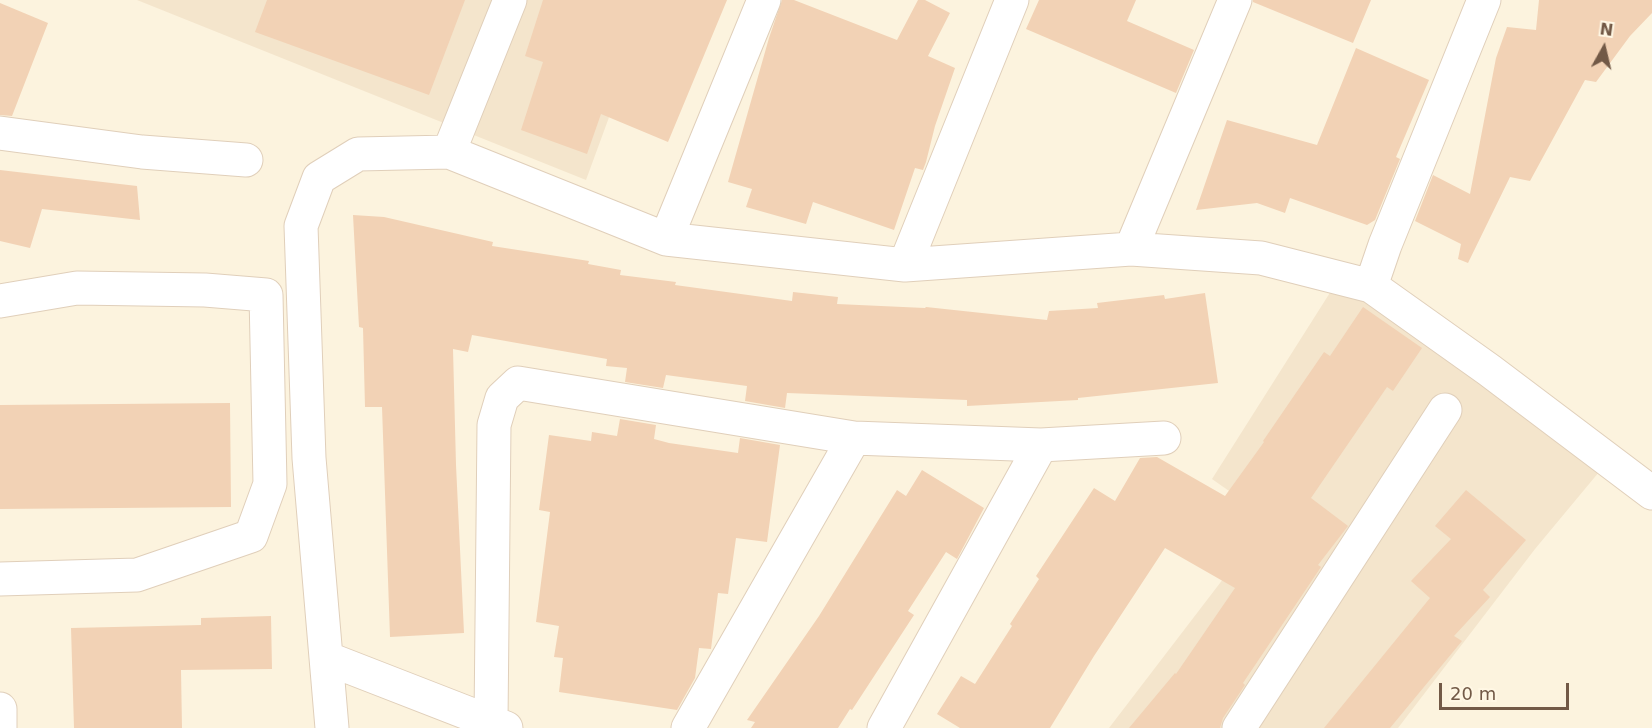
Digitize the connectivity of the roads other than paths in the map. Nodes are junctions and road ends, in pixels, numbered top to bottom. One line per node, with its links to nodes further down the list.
1 (510, 0): 7 (street)
2 (764, 0): 9 (street)
3 (1012, 0): 11 (street)
4 (1235, 0): 10 (street)
5 (1484, 0): 12 (street)
6 (0, 133): 8 (street)
7 (449, 152): 9 (street); 20 (street)
8 (246, 160)
9 (666, 239): 11 (street)
10 (1131, 249): 11 (street); 12 (street)
11 (905, 265)
12 (1371, 286): 18 (street)
13 (0, 301): 19 (street)
14 (1445, 410): 27 (street)
15 (854, 438): 17 (street); 22 (street); 25 (street)
16 (1164, 438): 17 (street)
17 (1041, 445): 26 (street)
18 (1652, 493)
19 (0, 579)
20 (326, 658): 22 (street); 24 (street)
21 (0, 709): 23 (street)
22 (499, 725)
23 (0, 728)
24 (332, 728)
25 (688, 728)
26 (884, 728)
27 (1239, 728)

